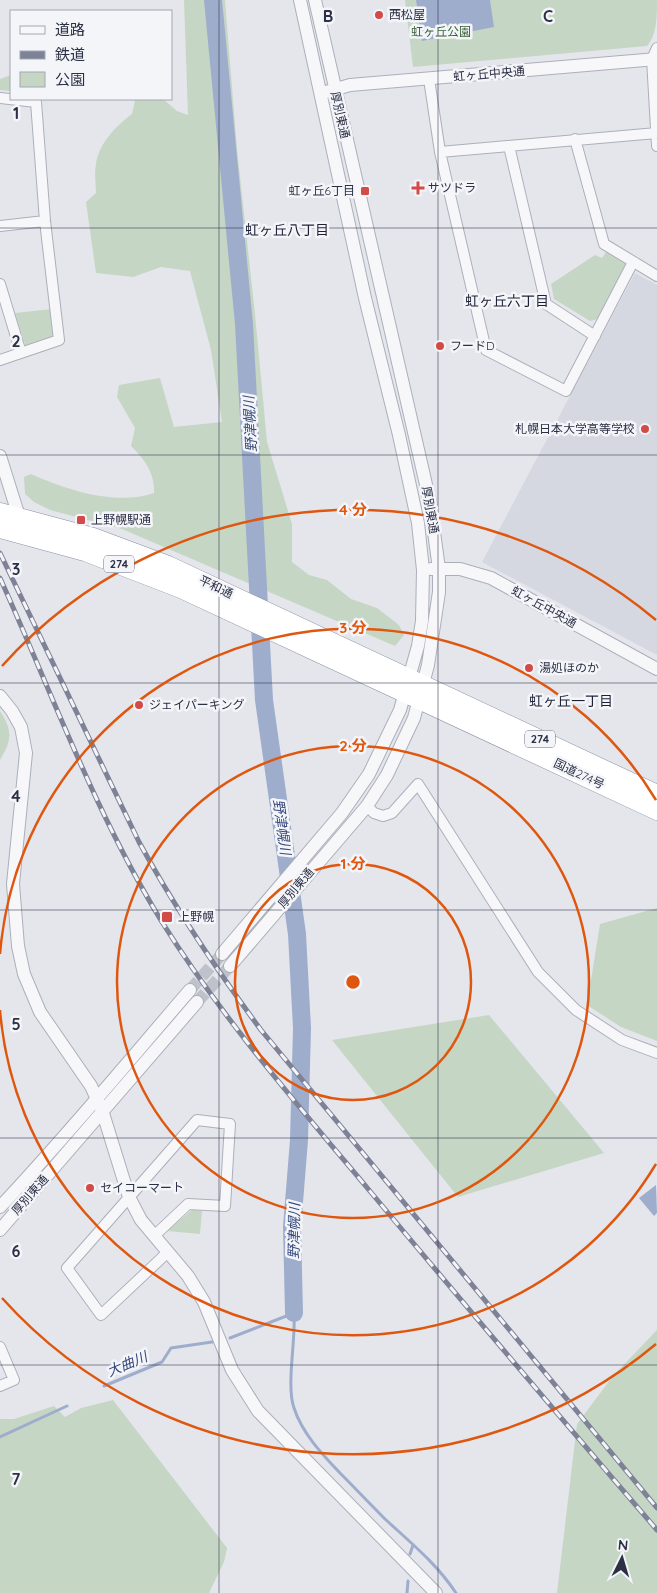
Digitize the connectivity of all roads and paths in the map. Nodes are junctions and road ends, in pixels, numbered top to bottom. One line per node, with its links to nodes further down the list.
1 (300, 0): 6 (street, 厚別東通)
2 (315, 0): 5 (street, 厚別東通)
3 (655, 55): 4 (street, 虹ヶ丘中央通); 8 (street)
4 (429, 79): 5 (street, 虹ヶ丘中央通); 12 (street)
5 (334, 89): 6 (street, 虹ヶ丘中央通); 21 (street, 厚別東通)
6 (321, 93): 22 (street, 厚別東通)
7 (18, 100): 13 (street)
8 (657, 133): 9 (street); 11 (street)
9 (575, 139): 10 (street); 15 (street)
10 (509, 146): 12 (street); 18 (street)
11 (657, 146)
12 (440, 152): 18 (street)
13 (45, 221): 14 (street); 19 (street)
14 (0, 226)
15 (633, 262): 16 (street); 18 (street)
16 (657, 276)
17 (0, 284): 19 (street)
18 (595, 336)
19 (21, 353): 20 (street)
20 (0, 360)
21 (414, 432): 22 (street); 28 (street, 厚別東通)
22 (399, 435): 29 (street, 厚別東通)
23 (0, 456): 25 (street)
24 (0, 512): 25 (highway, 平和通 / 274)
25 (20, 517): 27 (street); 31 (highway, 平和通 / 274)
26 (0, 530): 27 (highway, 平和通 / 274)
27 (25, 535): 31 (highway, 平和通 / 274)
28 (438, 569): 29 (street, 虹ヶ丘中央通); 30 (street, 虹ヶ丘中央通); 31 (street, 厚別東通)
29 (424, 570): 31 (street, 厚別東通)
30 (657, 669)
31 (414, 689): 33 (highway, 国道274号 / 274); 34 (street, 厚別東通); 35 (highway, 国道274号 / 274); 36 (street, 厚別東通)
32 (0, 696): 41 (street)
33 (657, 794)
34 (367, 806): 37 (street, 厚別東通); 40 (street)
35 (657, 811)
36 (222, 954)
37 (230, 966)
38 (190, 990): 41 (street, 厚別東通)
39 (198, 1002): 41 (street, 厚別東通)
40 (657, 1053)
41 (100, 1105): 42 (street); 43 (street, 厚別東通); 44 (street, 厚別東通)
42 (129, 1197): 45 (street); 45 (street); 46 (street)
43 (0, 1207)
44 (0, 1230)
45 (154, 1236): 46 (street)
46 (168, 1252): 49 (street)
47 (0, 1347): 48 (street)
48 (0, 1386)
49 (436, 1593)

